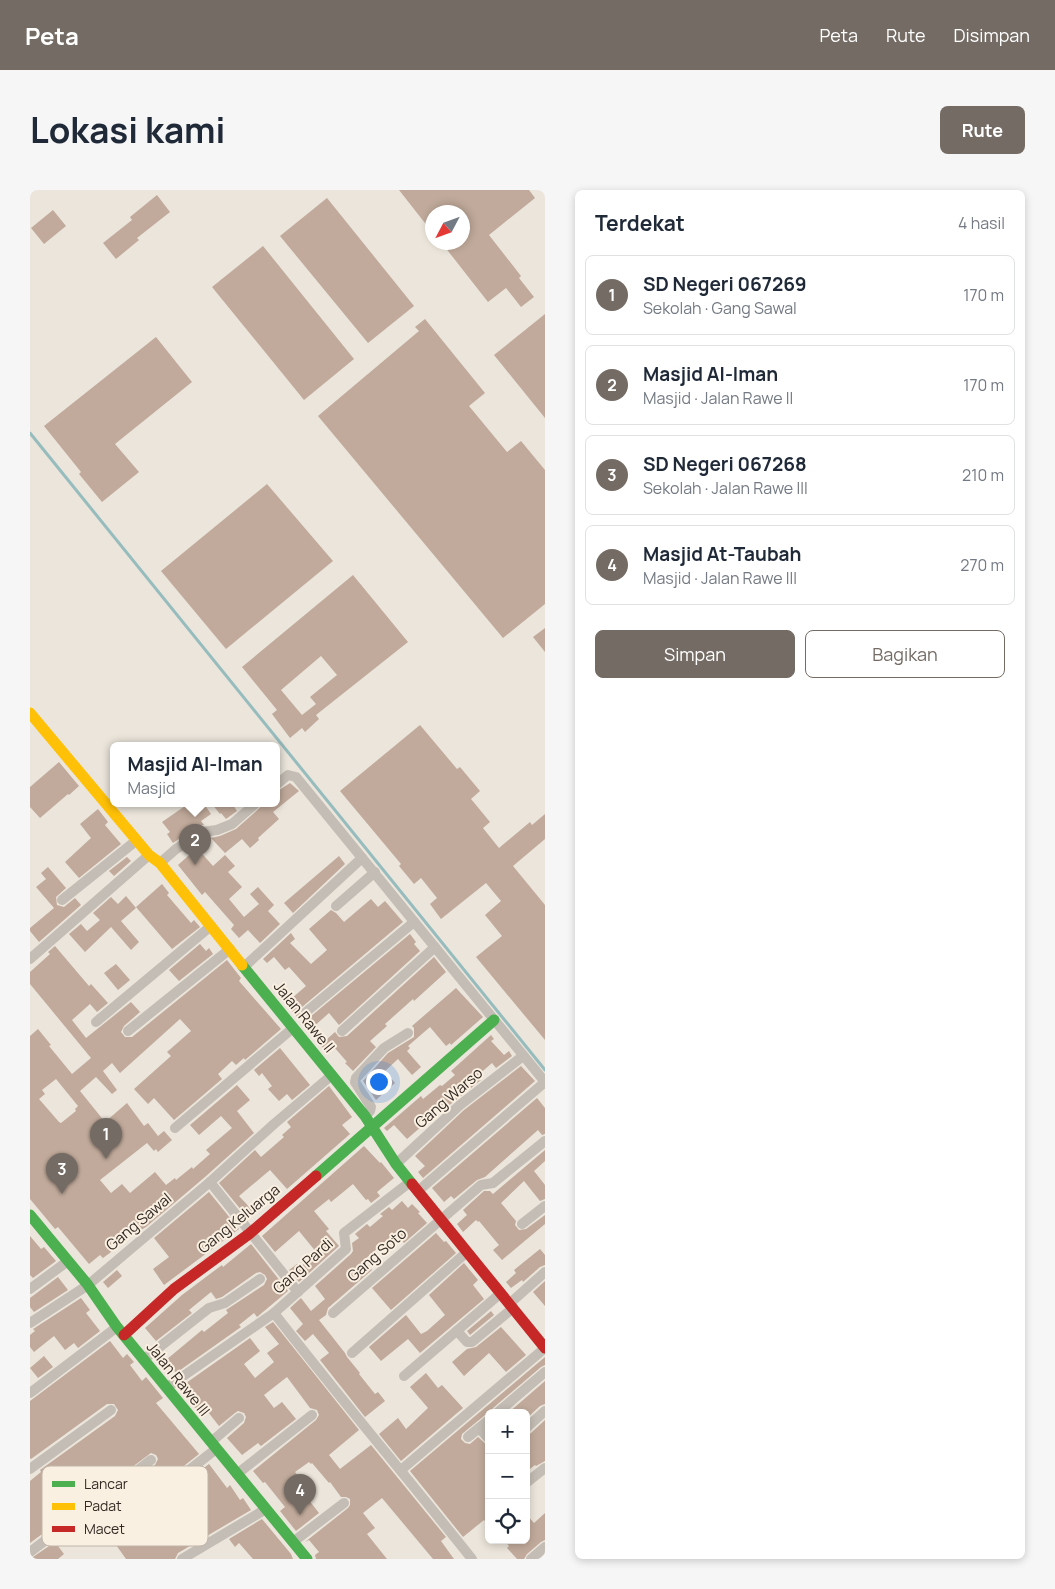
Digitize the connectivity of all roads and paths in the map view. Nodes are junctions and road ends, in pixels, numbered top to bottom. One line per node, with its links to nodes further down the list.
1 (30, 713): 4 (street, Jalan Rawe II)
2 (280, 782): 6 (street)
3 (252, 807): 7 (street)
4 (137, 840): 5 (street, Jalan Rawe II); 9 (street)
5 (149, 855): 7 (street, Jalan Rawe II); 15 (street)
6 (362, 858): 8 (street); 16 (street)
7 (160, 863): 12 (street, Jalan Rawe II)
8 (375, 872): 10 (street); 11 (street)
9 (62, 900)
10 (336, 906)
11 (414, 922): 13 (street); 17 (street)
12 (210, 926): 14 (street, Jalan Rawe II); 19 (street)
13 (434, 947): 18 (street); 22 (street)
14 (230, 949): 16 (street, Jalan Rawe II); 21 (street)
15 (30, 959)
16 (244, 967): 20 (street, Jalan Rawe II)
17 (306, 1012)
18 (494, 1020): 24 (street); 27 (street, Gang Keluarga)
19 (96, 1022)
20 (293, 1028): 25 (street, Jalan Rawe II); 28 (street)
21 (128, 1031)
22 (342, 1031)
23 (408, 1033): 27 (street)
24 (523, 1056): 26 (street); 30 (street, Gang Warso)
25 (332, 1075): 27 (street, Jalan Rawe II); 31 (street, Gang Sawal)
26 (545, 1082): 32 (street)
27 (368, 1121): 30 (street, Jalan Rawe II); 37 (street, Gang Keluarga)
28 (175, 1128)
29 (545, 1141): 35 (street, Gang Soto)
30 (396, 1164): 32 (street, Jalan Rawe II)
31 (210, 1182): 37 (street); 42 (street, Gang Sawal)
32 (414, 1186): 35 (street, Jalan Rawe II); 44 (street, Gang Pardi)
33 (545, 1206): 36 (street)
34 (30, 1215): 39 (street, Jalan Rawe III)
35 (441, 1220): 38 (street, Jalan Rawe II); 48 (street, Gang Soto)
36 (522, 1224)
37 (250, 1232): 44 (street); 51 (street, Gang Keluarga)
38 (467, 1252): 45 (street, Jalan Rawe II); 53 (street)
39 (68, 1262): 42 (street, Jalan Rawe III); 43 (street)
40 (545, 1272): 46 (street)
41 (260, 1279): 54 (street)
42 (88, 1285): 49 (street, Gang Sawal); 51 (street, Jalan Rawe III)
43 (30, 1289)
44 (298, 1292): 47 (street, Gang Pardi)
45 (501, 1293): 46 (street, Jalan Rawe II); 50 (street)
46 (511, 1306): 50 (street); 52 (street, Jalan Rawe II)
47 (274, 1313): 57 (street, Gang Pardi); 75 (street)
48 (333, 1313)
49 (30, 1323)
50 (457, 1330): 56 (street)
51 (120, 1331): 54 (street, Jalan Rawe III); 58 (street)
52 (545, 1348): 75 (street)
53 (352, 1353)
54 (143, 1360): 57 (street, Jalan Rawe III)
55 (545, 1372): 59 (street)
56 (404, 1376)
57 (166, 1388): 69 (street, Jalan Rawe III)
58 (30, 1393)
59 (502, 1409)
60 (111, 1410): 74 (street)
61 (545, 1411): 65 (street)
62 (312, 1415): 76 (street)
63 (239, 1418): 69 (street)
64 (485, 1423): 66 (street)
65 (530, 1424)
66 (479, 1428): 67 (street); 68 (street)
67 (485, 1435)
68 (468, 1437)
69 (214, 1446): 72 (street); 76 (street, Jalan Rawe III)
70 (151, 1460): 71 (street)
71 (143, 1466)
72 (190, 1466)
73 (545, 1468): 77 (street)
74 (30, 1469)
75 (402, 1470): 88 (street)
76 (237, 1474): 79 (street, Jalan Rawe III)
77 (530, 1480)
78 (344, 1502): 80 (street)
79 (266, 1509): 80 (street, Jalan Rawe III); 82 (street)
80 (293, 1542): 87 (street, Jalan Rawe III)
81 (42, 1543): 85 (street)
82 (208, 1544)
83 (204, 1546): 86 (street)
84 (545, 1547): 89 (street)
85 (30, 1552)
86 (182, 1559)
87 (307, 1559)
88 (472, 1559)
89 (531, 1559)

